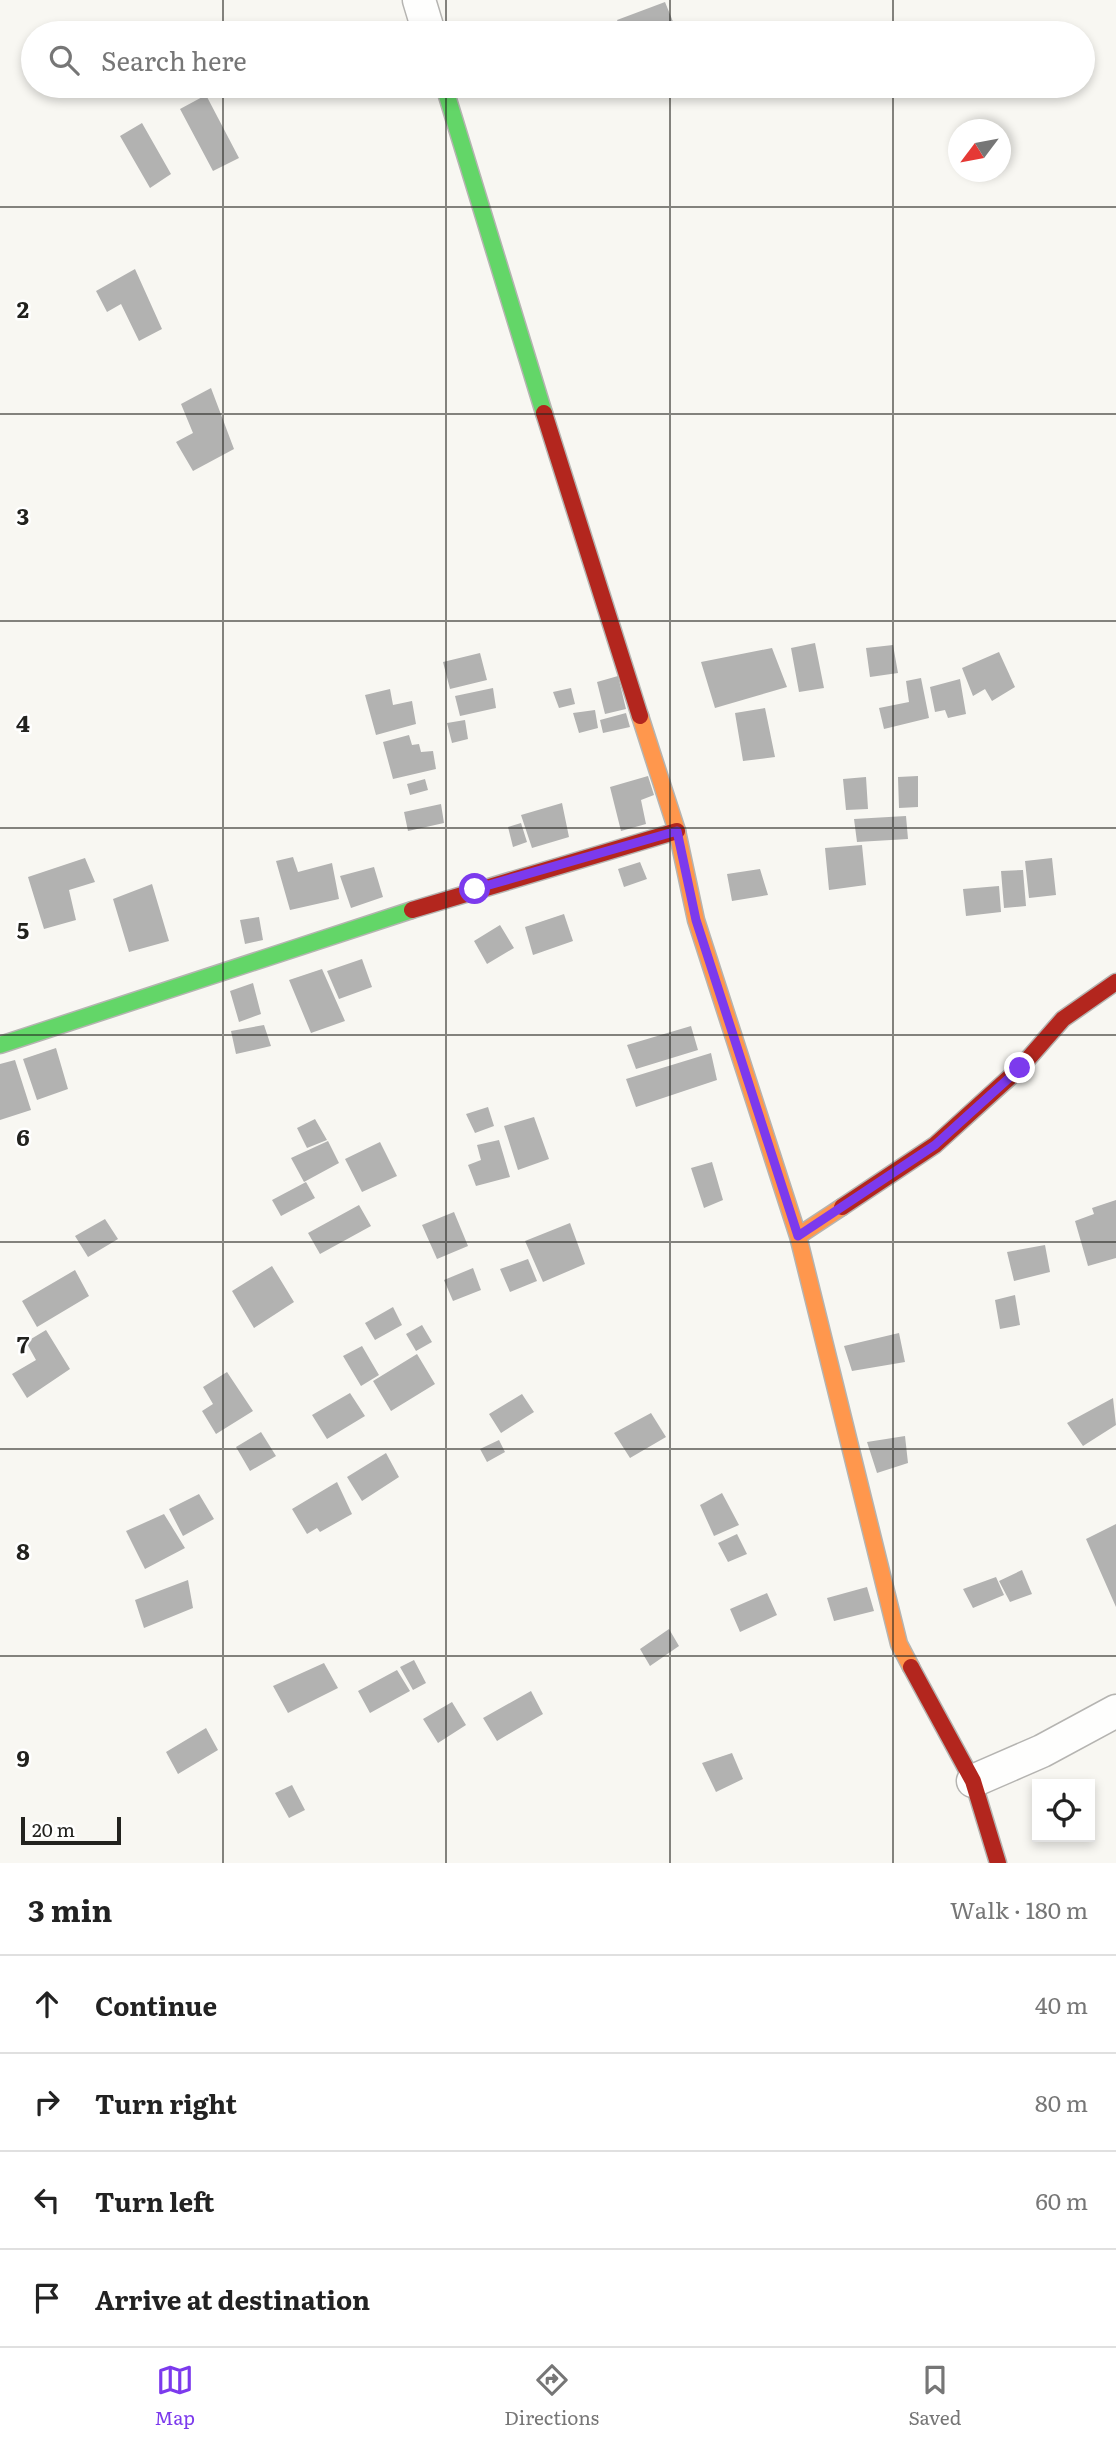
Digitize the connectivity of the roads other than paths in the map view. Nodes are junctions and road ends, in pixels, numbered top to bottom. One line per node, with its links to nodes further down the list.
1 (419, 0): 2 (street)
2 (425, 21)
3 (448, 98): 4 (street)
4 (677, 831): 6 (street); 7 (street)
5 (1116, 982): 7 (street)
6 (0, 1045)
7 (798, 1236): 9 (street)
8 (1116, 1711): 9 (street)
9 (973, 1781): 10 (street)
10 (998, 1863)

